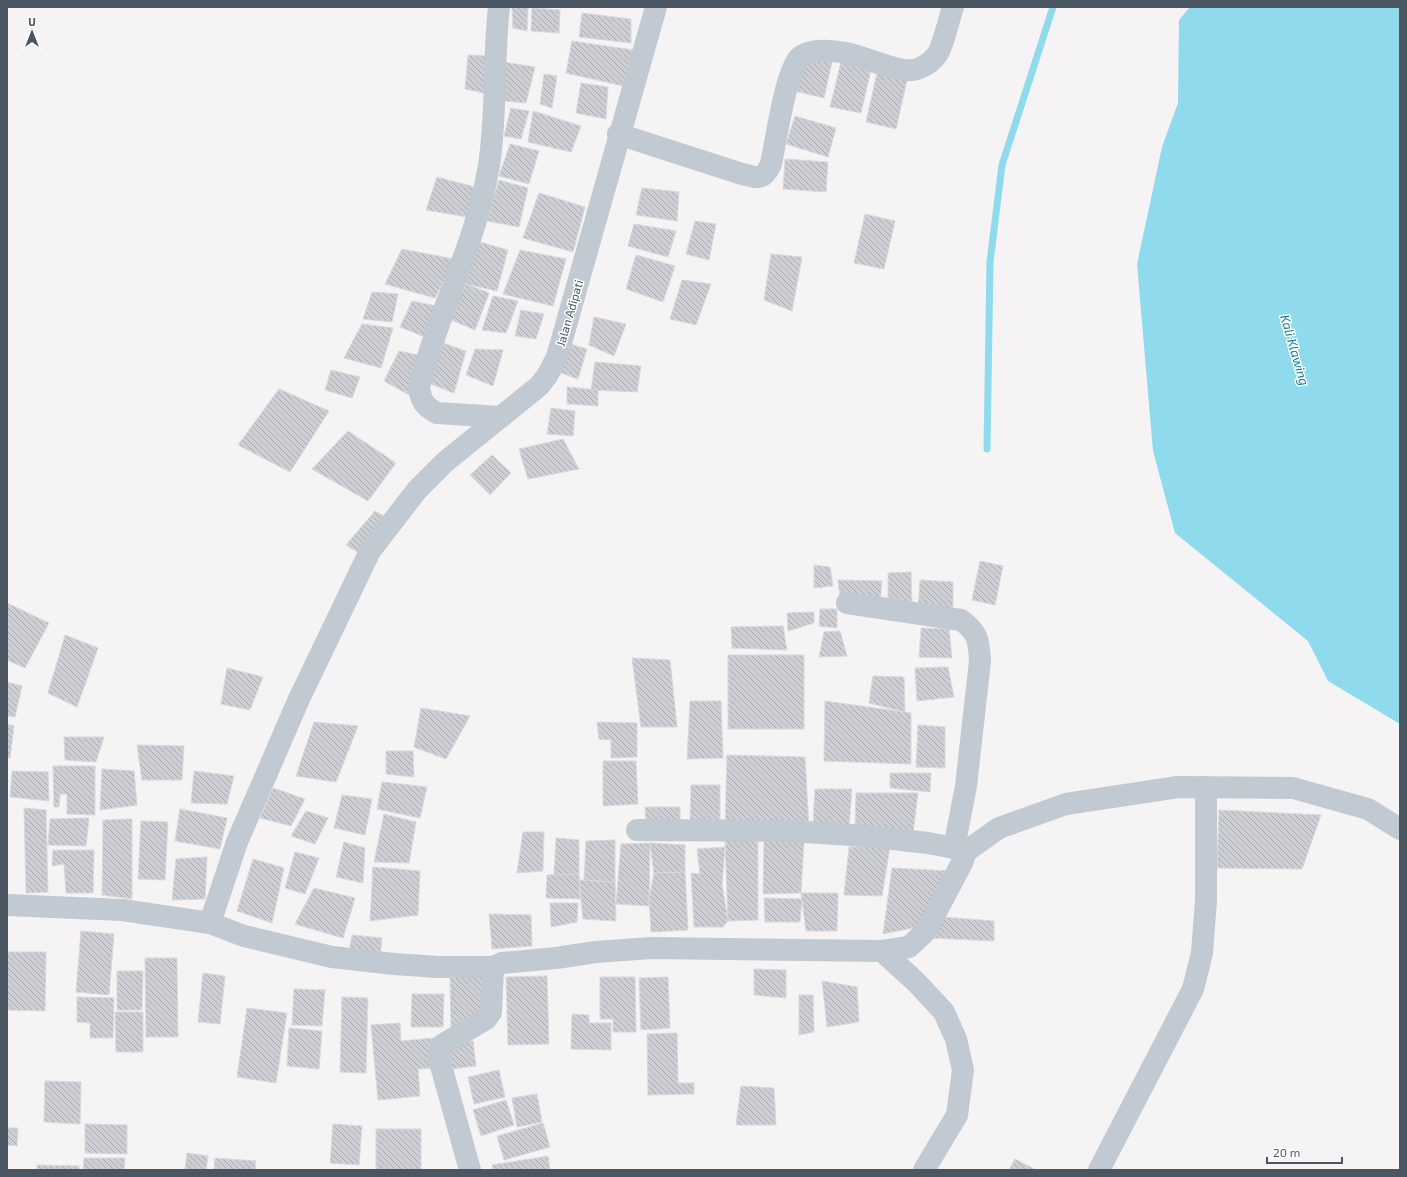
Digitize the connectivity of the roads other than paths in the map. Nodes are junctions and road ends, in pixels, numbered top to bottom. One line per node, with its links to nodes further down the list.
1 (499, 7): 5 (street)
2 (656, 7): 4 (street, Jalan Adipati)
3 (953, 7): 4 (street)
4 (618, 134): 5 (street, Jalan Adipati)
5 (502, 417): 12 (street, Jalan Adipati)
6 (847, 603): 10 (street)
7 (1206, 787): 8 (street); 10 (street); 17 (street)
8 (1400, 829)
9 (637, 830): 10 (street)
10 (960, 850): 13 (street)
11 (7, 905): 12 (street)
12 (210, 923): 14 (street)
13 (882, 951): 14 (street); 16 (street)
14 (493, 967): 15 (street)
15 (470, 1170)
16 (924, 1170)
17 (1099, 1170)

